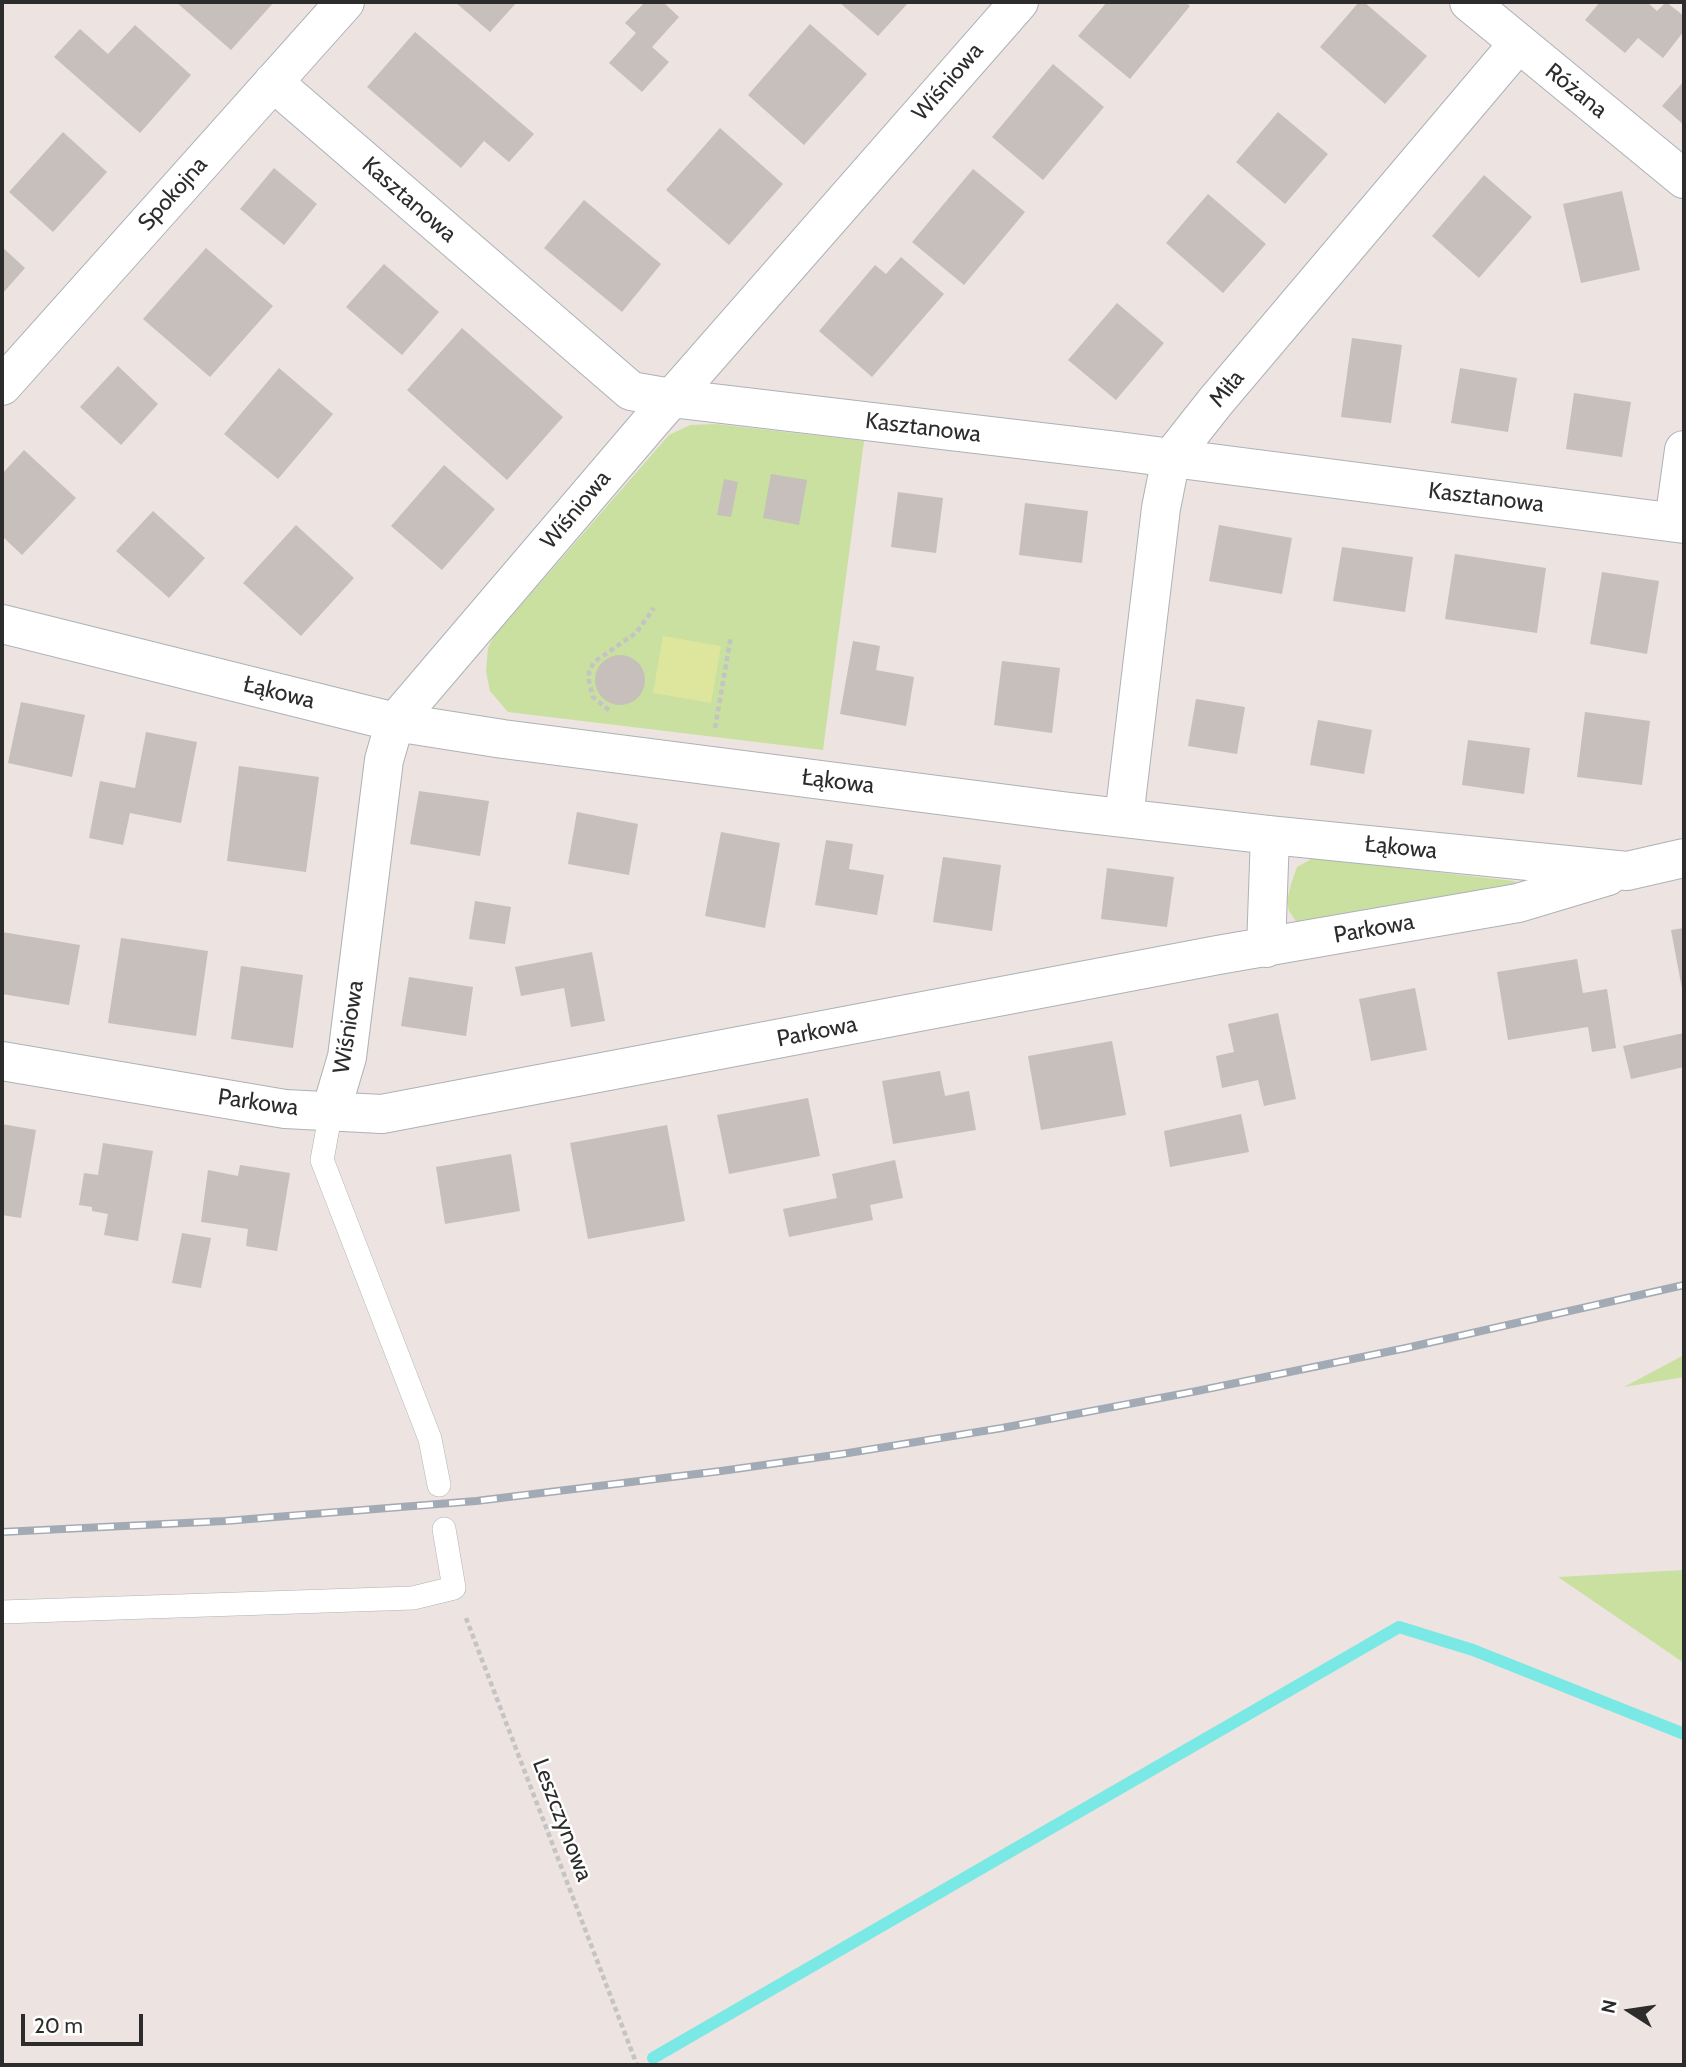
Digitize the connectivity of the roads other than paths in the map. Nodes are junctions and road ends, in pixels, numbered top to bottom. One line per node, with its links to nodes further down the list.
1 (345, 2): 5 (street, Spokojna)
2 (1019, 2): 8 (street, Wiśniowa)
3 (1469, 2): 4 (street, Różana)
4 (1518, 44): 6 (street, Różana); 10 (street, Miła)
5 (273, 82): 7 (street, Spokojna); 8 (street, Kasztanowa)
6 (1684, 179)
7 (2, 386)
8 (671, 398): 10 (street, Kasztanowa); 13 (street, Wiśniowa)
9 (1684, 450): 11 (street)
10 (1171, 458): 11 (street, Kasztanowa); 14 (street, Miła)
11 (1679, 523)
12 (2, 624): 13 (street, Łąkowa)
13 (395, 722): 14 (street, Łąkowa); 20 (street, Wiśniowa)
14 (1124, 818): 15 (street, Łąkowa)
15 (1270, 835): 17 (street, Łąkowa); 18 (street)
16 (1684, 858): 17 (street, Łąkowa)
17 (1627, 871): 18 (street, Parkowa)
18 (1266, 948): 20 (street, Parkowa)
19 (2, 1061): 20 (street, Parkowa)
20 (331, 1111): 21 (lane)
21 (439, 1485)
22 (444, 1529): 23 (lane)
23 (2, 1612)

